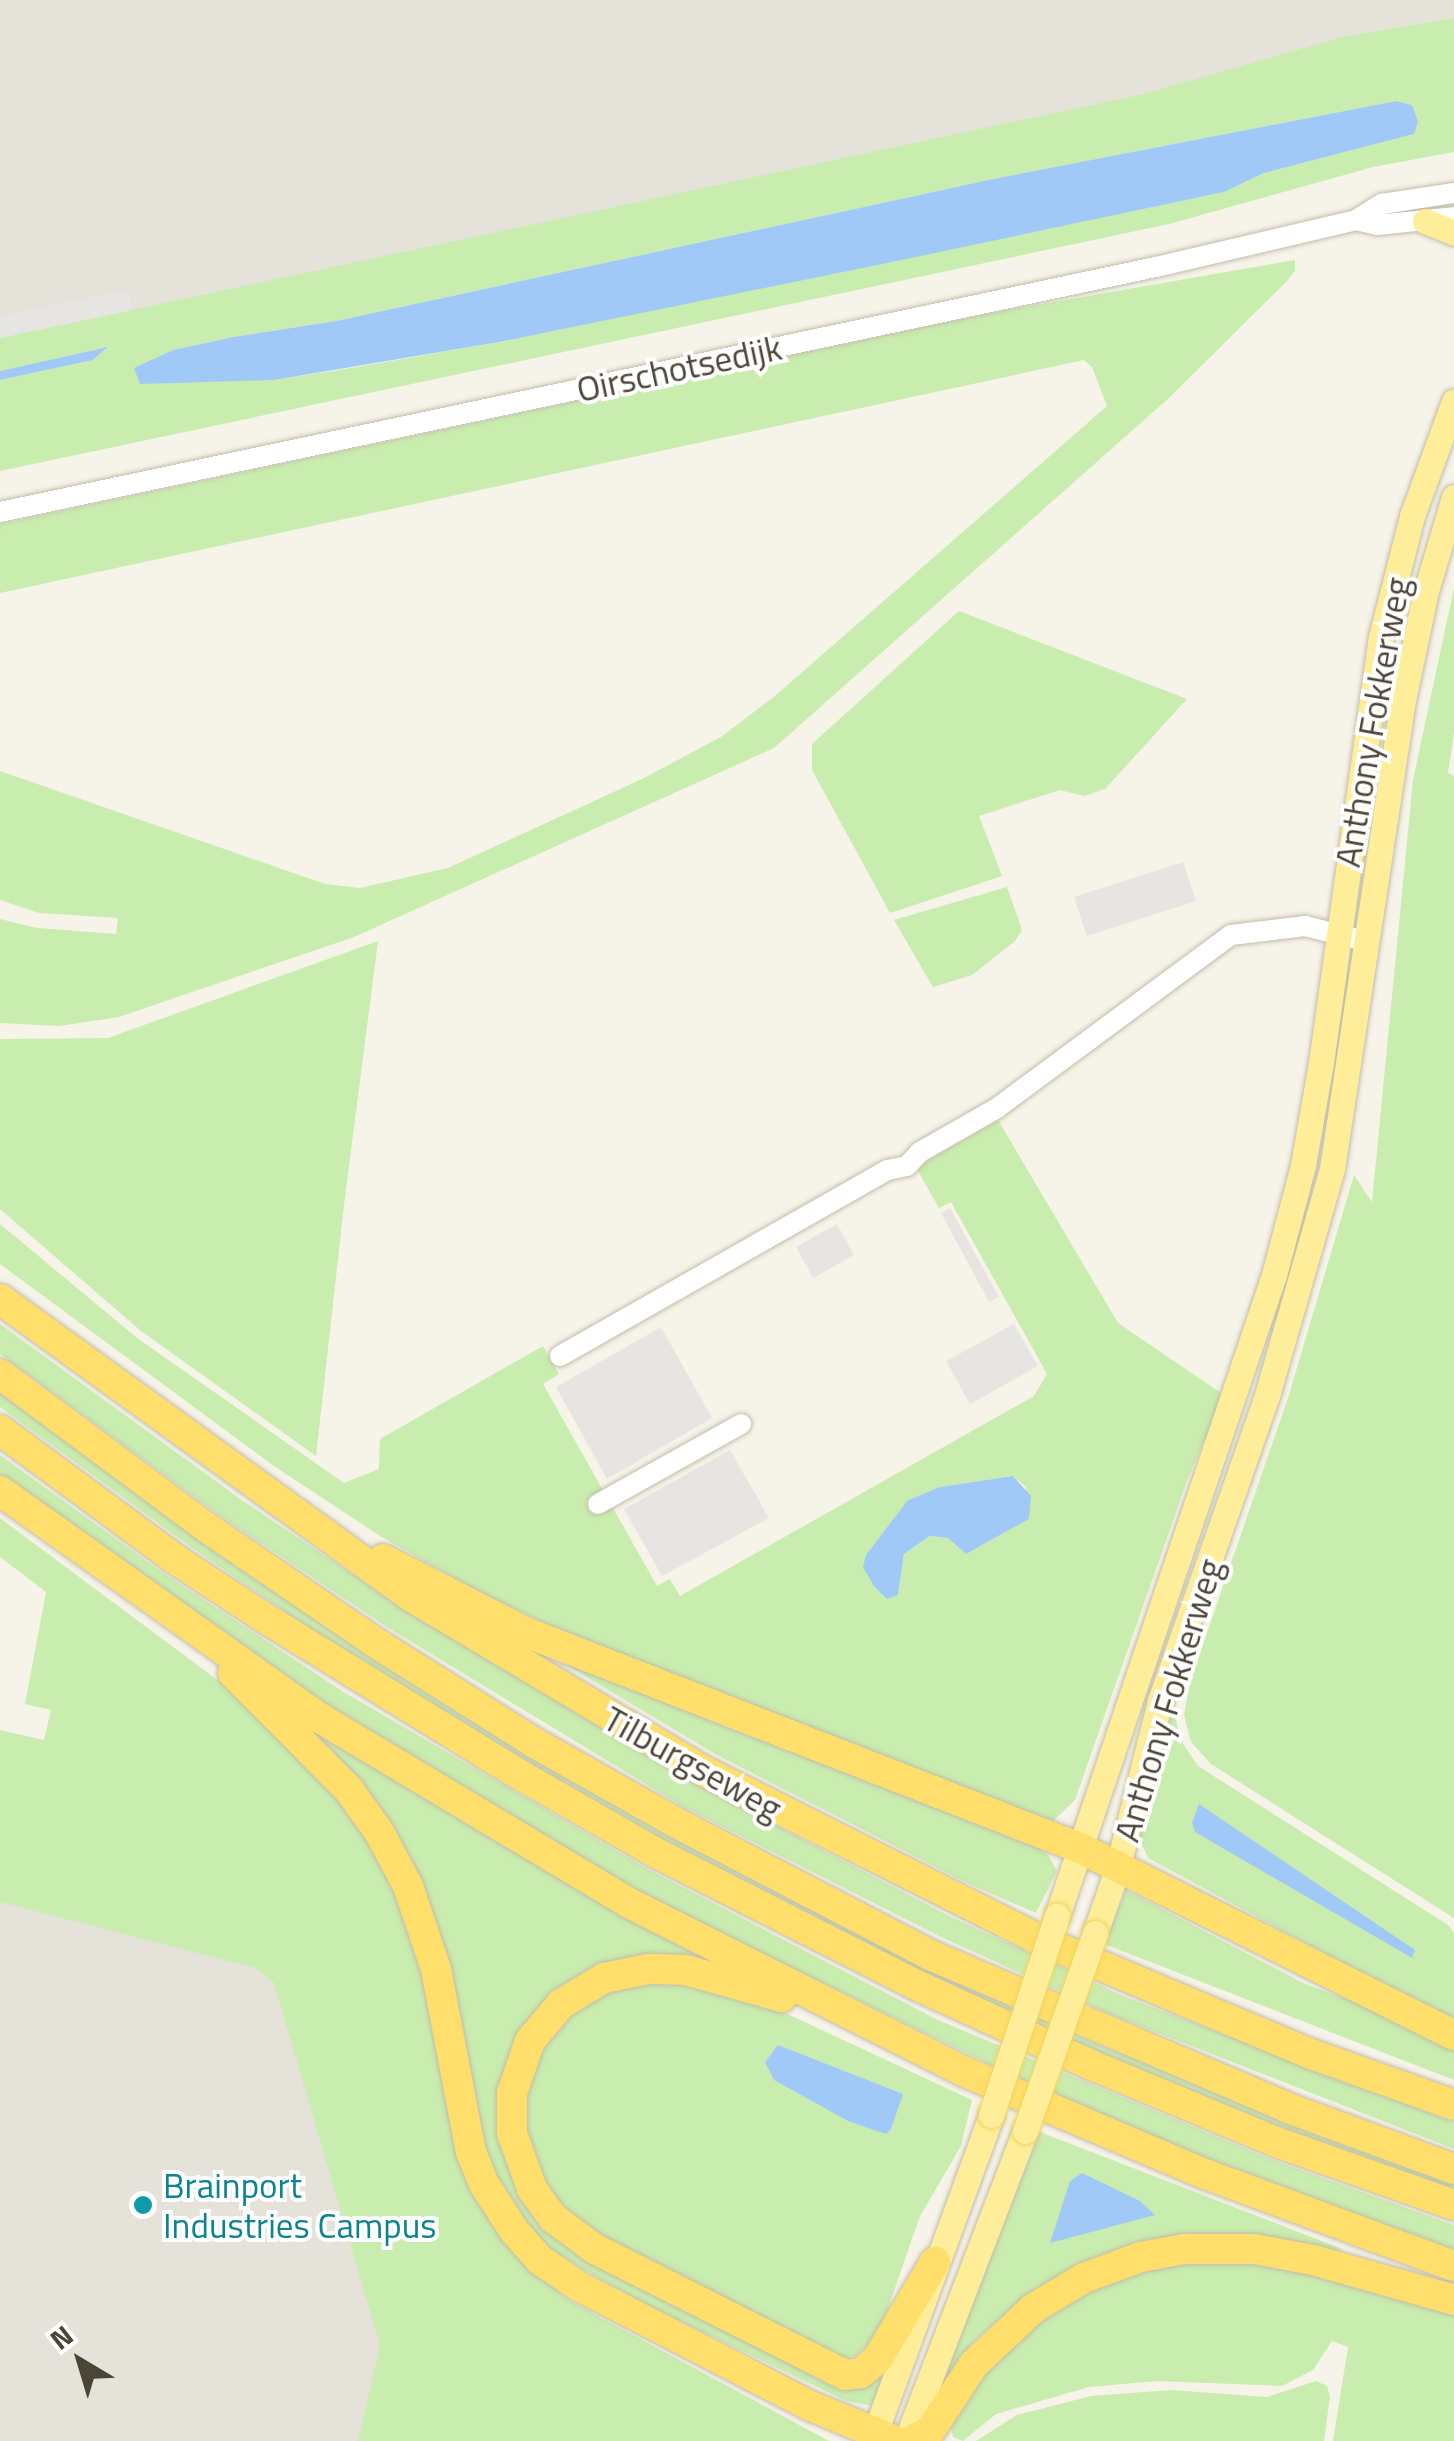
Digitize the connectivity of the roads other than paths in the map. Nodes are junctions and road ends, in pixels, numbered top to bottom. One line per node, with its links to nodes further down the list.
1 (1454, 192): 3 (street, Oirschotsedijk)
2 (1454, 216): 4 (street, Oirschotsedijk)
3 (1356, 220): 4 (street, Oirschotsedijk); 8 (street, Oirschotsedijk)
4 (1425, 221): 5 (main road)
5 (1454, 233)
6 (1454, 401): 9 (main road, Anthony Fokkerweg)
7 (1454, 497): 10 (main road, Anthony Fokkerweg)
8 (0, 512)
9 (1337, 937): 10 (street); 12 (street); 20 (main road, Anthony Fokkerweg)
10 (1369, 942): 21 (main road, Anthony Fokkerweg)
11 (0, 1299): 18 (highway, Tilburgseweg)
12 (560, 1356)
13 (0, 1374): 25 (highway, Tilburgseweg)
14 (741, 1424): 17 (street)
15 (0, 1430): 26 (highway)
16 (0, 1491): 19 (highway)
17 (598, 1504)
18 (295, 1516): 20 (highway); 24 (highway, Tilburgseweg)
19 (185, 1624): 22 (highway); 30 (highway)
20 (1080, 1848): 21 (highway); 27 (main road, Anthony Fokkerweg, bridge)
21 (1117, 1870): 23 (highway); 31 (main road, Anthony Fokkerweg, bridge)
22 (838, 2012): 27 (highway); 28 (highway)
23 (1454, 2035)
24 (1454, 2106)
25 (1454, 2169)
26 (1454, 2205)
27 (935, 2262): 30 (main road, Anthony Fokkerweg)
28 (1454, 2266)
29 (1454, 2300): 31 (highway)
30 (881, 2439)
31 (908, 2441)

